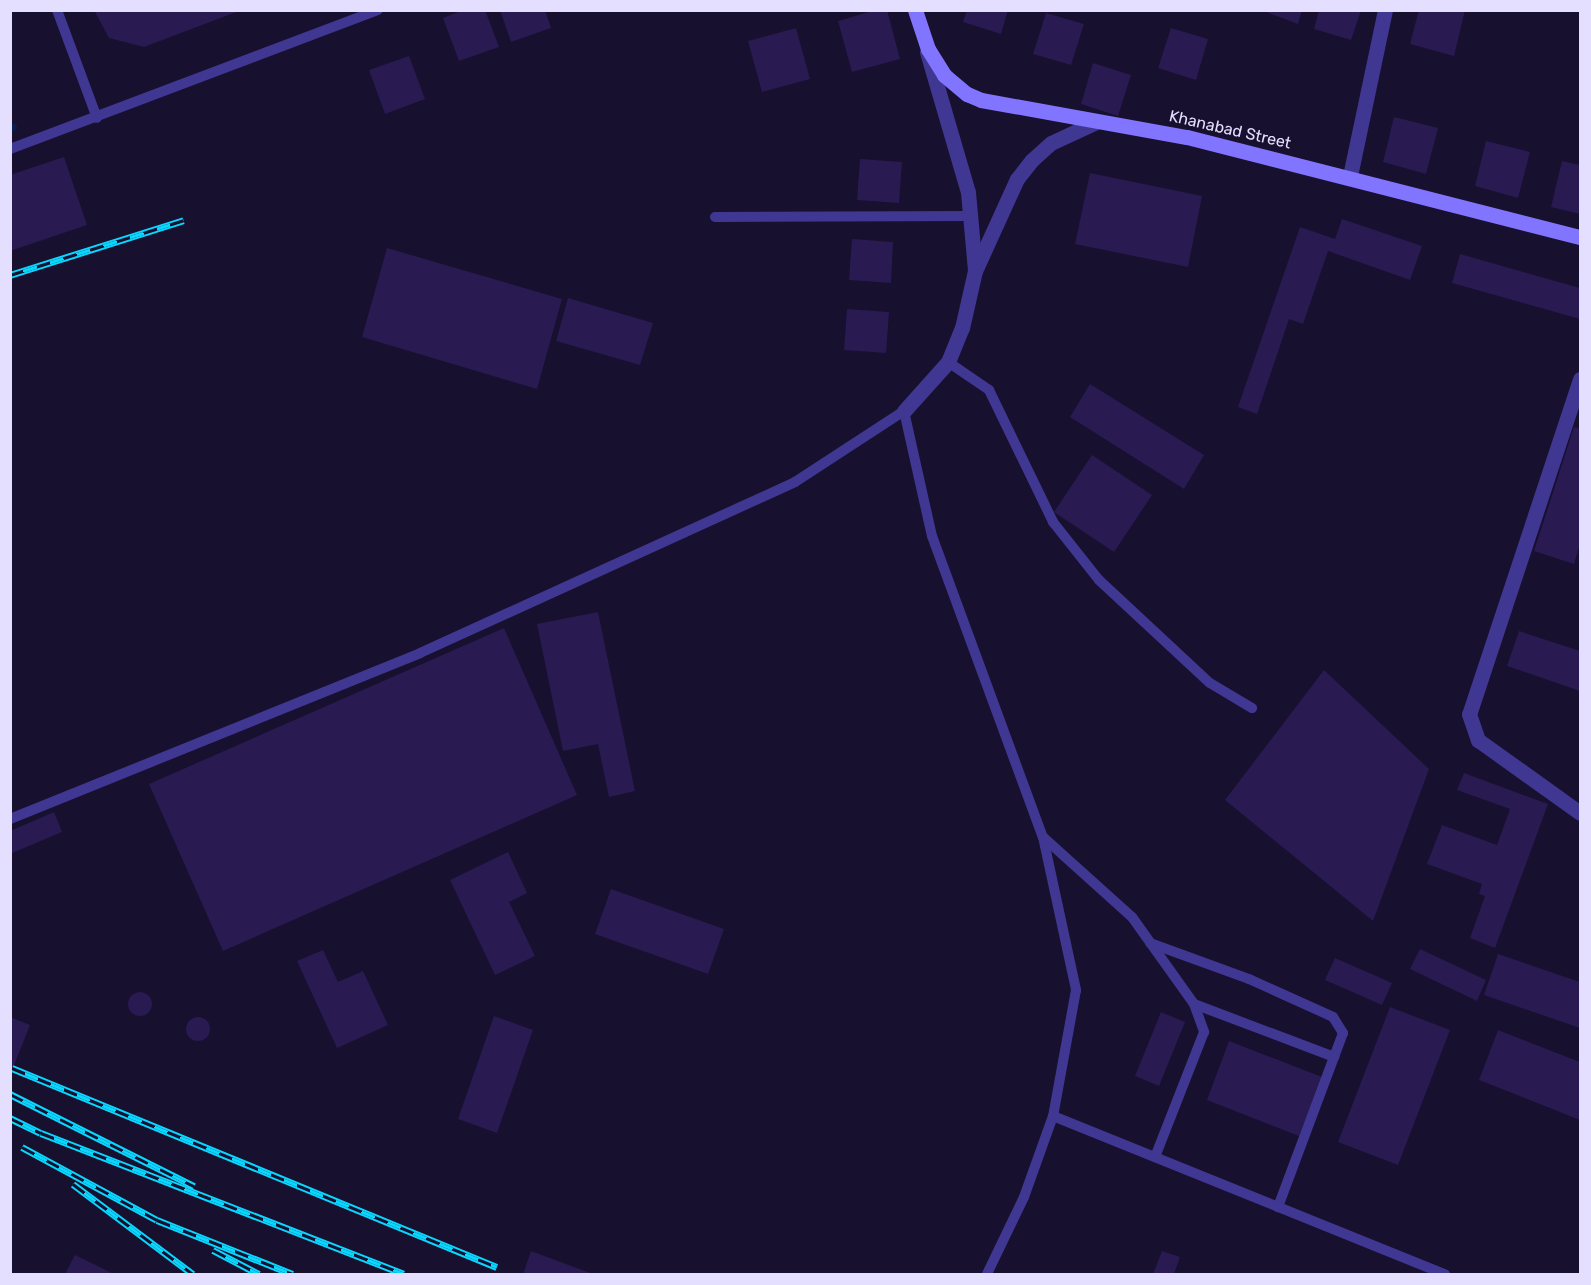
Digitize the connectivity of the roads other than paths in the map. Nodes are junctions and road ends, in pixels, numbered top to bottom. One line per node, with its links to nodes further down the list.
1 (57, 10): 6 (lane)
2 (378, 10): 6 (lane)
3 (915, 10): 5 (main road, Khanabad Street)
4 (1385, 10): 9 (street)
5 (921, 35): 7 (main road, Khanabad Street); 10 (street)
6 (97, 117): 8 (lane)
7 (1096, 122): 9 (main road, Khanabad Street); 13 (street)
8 (10, 149)
9 (1350, 177): 12 (main road, Khanabad Street)
10 (970, 216): 11 (lane); 13 (street)
11 (715, 217)
12 (1581, 237)
13 (975, 271): 14 (street)
14 (948, 362): 16 (street); 17 (lane)
15 (1581, 379): 18 (street)
16 (904, 411): 19 (lane); 20 (lane)
17 (1252, 708)
18 (1581, 813)
19 (10, 819)
20 (1043, 837): 21 (lane); 24 (lane)
21 (1150, 943): 22 (lane); 23 (lane)
22 (1194, 1004): 23 (lane); 25 (lane)
23 (1334, 1057): 26 (lane)
24 (1053, 1116): 25 (lane); 27 (lane)
25 (1155, 1157): 26 (lane)
26 (1278, 1207): 28 (lane)
27 (987, 1275)
28 (1445, 1275)

